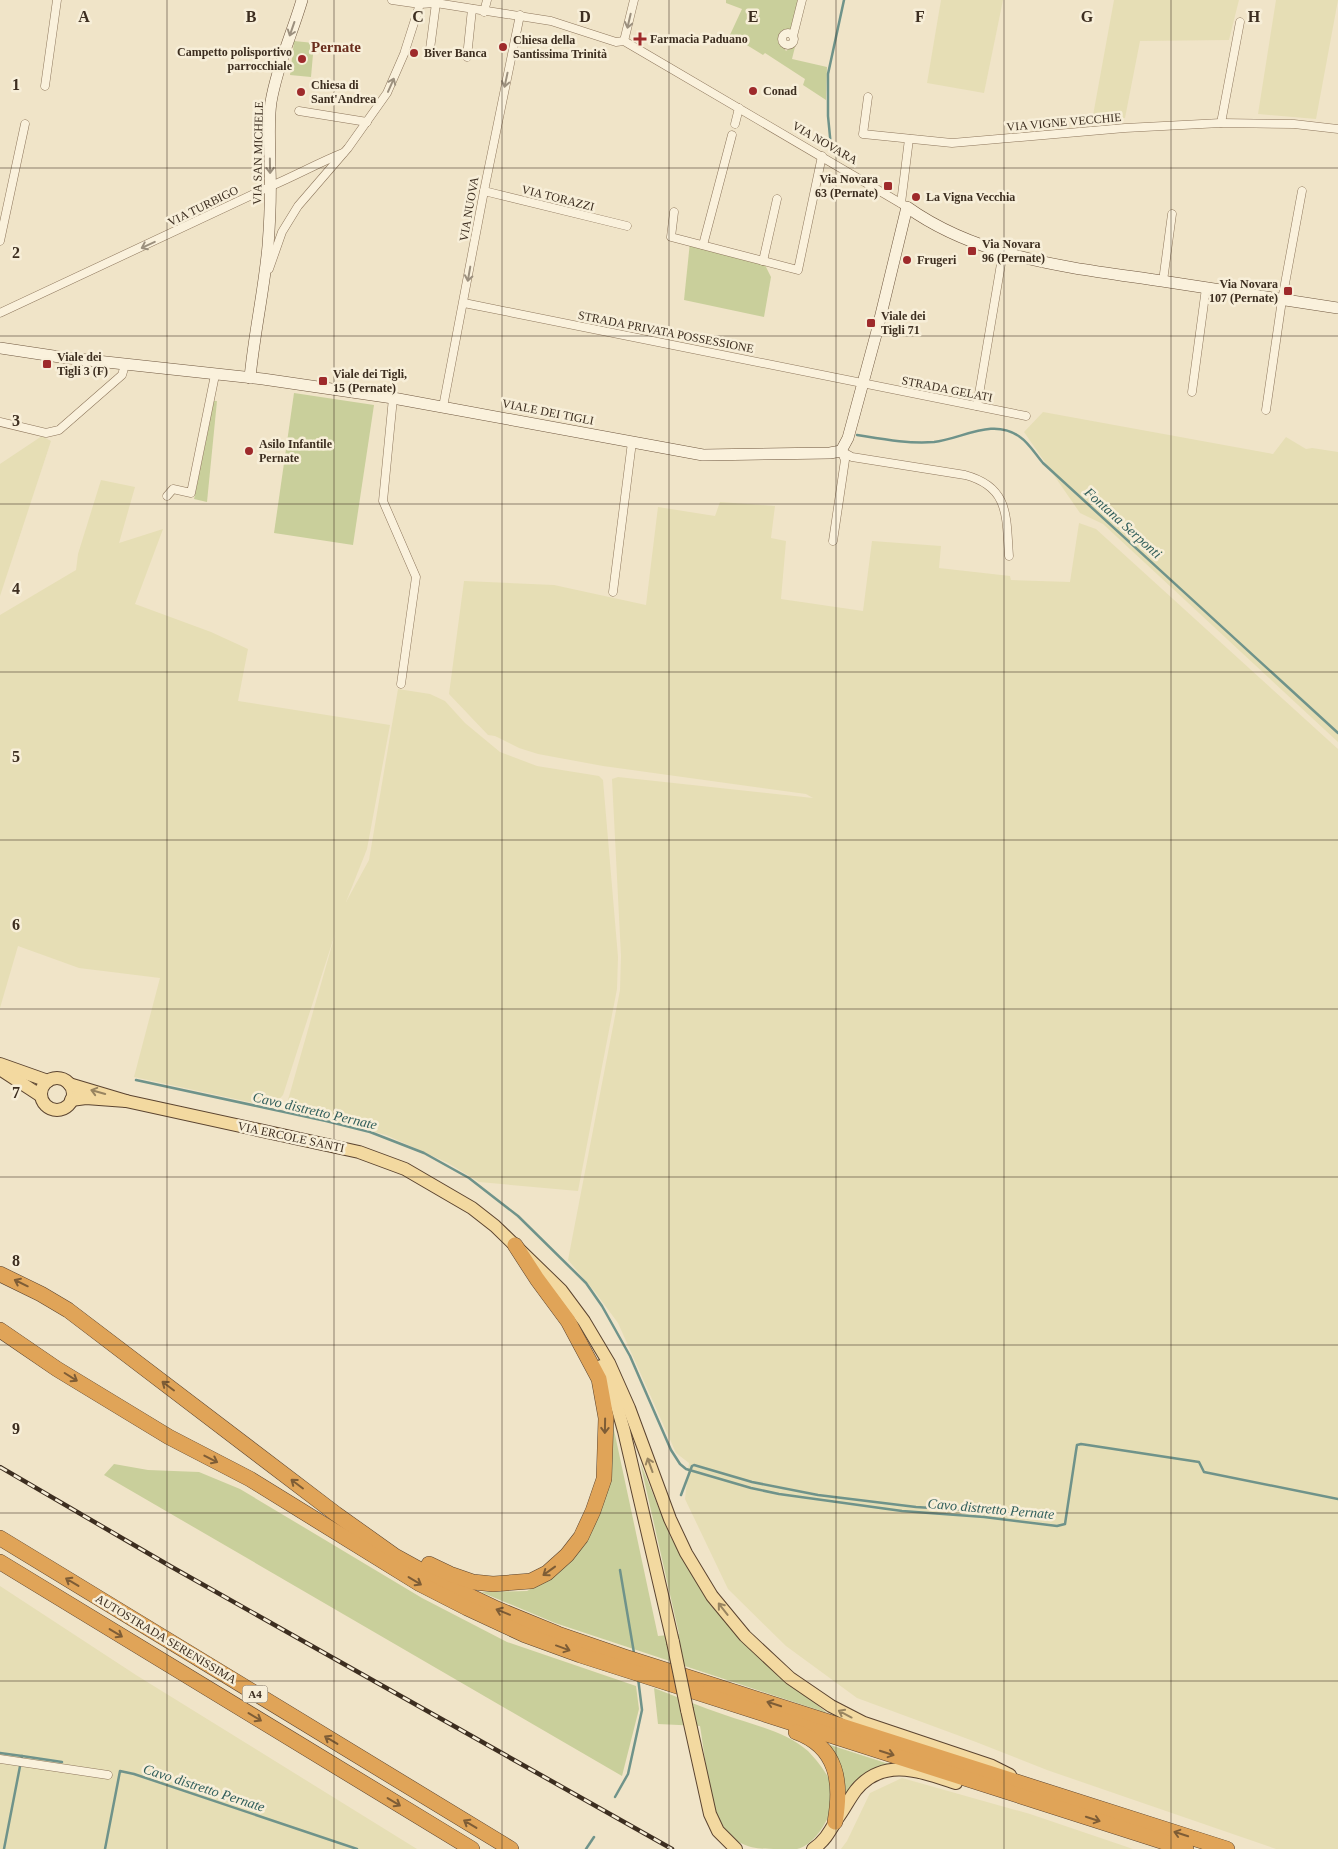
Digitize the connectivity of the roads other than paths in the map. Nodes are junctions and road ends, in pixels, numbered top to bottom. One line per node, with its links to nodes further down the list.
1 (57, 0): 17 (street)
2 (302, 0): 30 (main road, VIA SAN MICHELE, one-way to 30)
3 (392, 0): 8 (street, VIA NOVARA)
4 (487, 0): 10 (street)
5 (634, 0): 14 (street, one-way to 14)
6 (802, 0): 13 (street)
7 (436, 3): 8 (street, VIA NOVARA); 9 (street, VIA NOVARA); 15 (street)
8 (420, 4): 21 (street, VIA TURBIGO, one-way to 8)
9 (472, 9): 10 (street, VIA NOVARA); 16 (street)
10 (484, 12): 11 (street, VIA NOVARA)
11 (520, 15): 14 (street, VIA NOVARA); 31 (street, VIA NUOVA, one-way to 31)
12 (1240, 22): 22 (street)
13 (792, 36)
14 (624, 41): 19 (street, VIA NOVARA)
15 (430, 49)
16 (467, 57)
17 (45, 86)
18 (868, 97): 27 (street, VIA VIGNE VECCHIE)
19 (739, 108): 24 (street); 29 (street, VIA NOVARA)
20 (299, 111): 21 (street)
21 (368, 122): 28 (street, VIA TURBIGO)
22 (1221, 123): 25 (street, VIA VIGNE VECCHIE); 27 (street, VIA VIGNE VECCHIE)
23 (25, 124): 42 (street)
24 (735, 124)
25 (1338, 129)
26 (732, 135): 43 (street)
27 (909, 139): 34 (street)
28 (343, 153): 30 (street, VIA TURBIGO); 40 (street)
29 (822, 156): 34 (street, VIA NOVARA); 45 (street)
30 (271, 186): 41 (main road, VIA SAN MICHELE); 52 (street, VIA TURBIGO, one-way to 52)
31 (484, 191): 39 (street, VIA TORAZZI); 50 (street, VIA NUOVA, one-way to 50)
32 (1302, 191): 49 (street)
33 (777, 198): 45 (street)
34 (904, 205): 36 (main road, VIA NOVARA); 38 (main road)
35 (674, 212): 43 (street)
36 (917, 214): 38 (main road); 44 (main road, VIA NOVARA)
37 (1172, 214): 47 (street)
38 (904, 220): 57 (main road)
39 (627, 226)
40 (282, 232): 41 (street); 46 (street)
41 (269, 233): 46 (main road, VIA SAN MICHELE)
42 (0, 241)
43 (703, 245): 45 (street)
44 (1003, 252): 47 (main road, VIA NOVARA); 60 (street)
45 (763, 261)
46 (265, 281): 56 (main road, VIA SAN MICHELE)
47 (1163, 281): 48 (main road, VIA NOVARA)
48 (1206, 288): 49 (main road, VIA NOVARA); 58 (street)
49 (1282, 300): 51 (main road, VIA NOVARA); 62 (street)
50 (464, 303): 57 (street, STRADA PRIVATA POSSESSIONE); 61 (street, VIA NUOVA)
51 (1338, 308)
52 (0, 313)
53 (0, 348): 54 (main road, VIALE DEI TIGLI)
54 (125, 364): 55 (main road, VIALE DEI TIGLI); 64 (street)
55 (215, 375): 56 (main road, VIALE DEI TIGLI); 67 (street)
56 (250, 378): 59 (main road, VIALE DEI TIGLI)
57 (863, 384): 60 (street, STRADA GELATI); 66 (main road)
58 (1192, 392)
59 (393, 398): 61 (main road, VIALE DEI TIGLI); 71 (street)
60 (977, 406): 63 (street, STRADA GELATI)
61 (444, 407): 65 (main road, VIALE DEI TIGLI)
62 (1266, 410)
63 (1026, 416)
64 (0, 422)
65 (632, 442): 66 (main road, VIALE DEI TIGLI); 70 (street)
66 (841, 451): 68 (street); 69 (street)
67 (167, 496)
68 (833, 541)
69 (1010, 556)
70 (613, 592)
71 (400, 684)
72 (0, 1064): 74 (main road)
73 (0, 1069): 76 (main road)
74 (48, 1081): 75 (main road); 76 (main road)
75 (69, 1084): 77 (main road); 78 (main road, VIA ERCOLE SANTI, one-way to 75)
76 (41, 1096): 77 (main road)
77 (72, 1100): 78 (main road, VIA ERCOLE SANTI)
78 (126, 1101): 79 (main road, VIA ERCOLE SANTI)
79 (515, 1245): 82 (highway, one-way to 82); 89 (main road, one-way to 79); 94 (main road, bridge)
80 (0, 1274): 82 (highway, one-way to 80)
81 (0, 1330): 85 (highway, one-way to 85)
82 (336, 1514): 85 (highway, one-way to 82)
83 (0, 1538): 93 (highway, AUTOSTRADA SERENISSIMA / A4, one-way to 83)
84 (0, 1562): 92 (highway, AUTOSTRADA SERENISSIMA / A4, one-way to 92)
85 (636, 1666): 86 (highway); 89 (highway, one-way to 85)
86 (698, 1693): 90 (highway, one-way to 90); 91 (highway)
87 (0, 1759): 88 (street)
88 (108, 1775)
89 (1037, 1788): 97 (highway, one-way to 89)
90 (1046, 1804): 91 (main road); 96 (highway, one-way to 96)
91 (835, 1822): 95 (main road)
92 (472, 1849)
93 (511, 1849)
94 (736, 1849)
95 (813, 1849)
96 (1186, 1849)
97 (1227, 1849)

